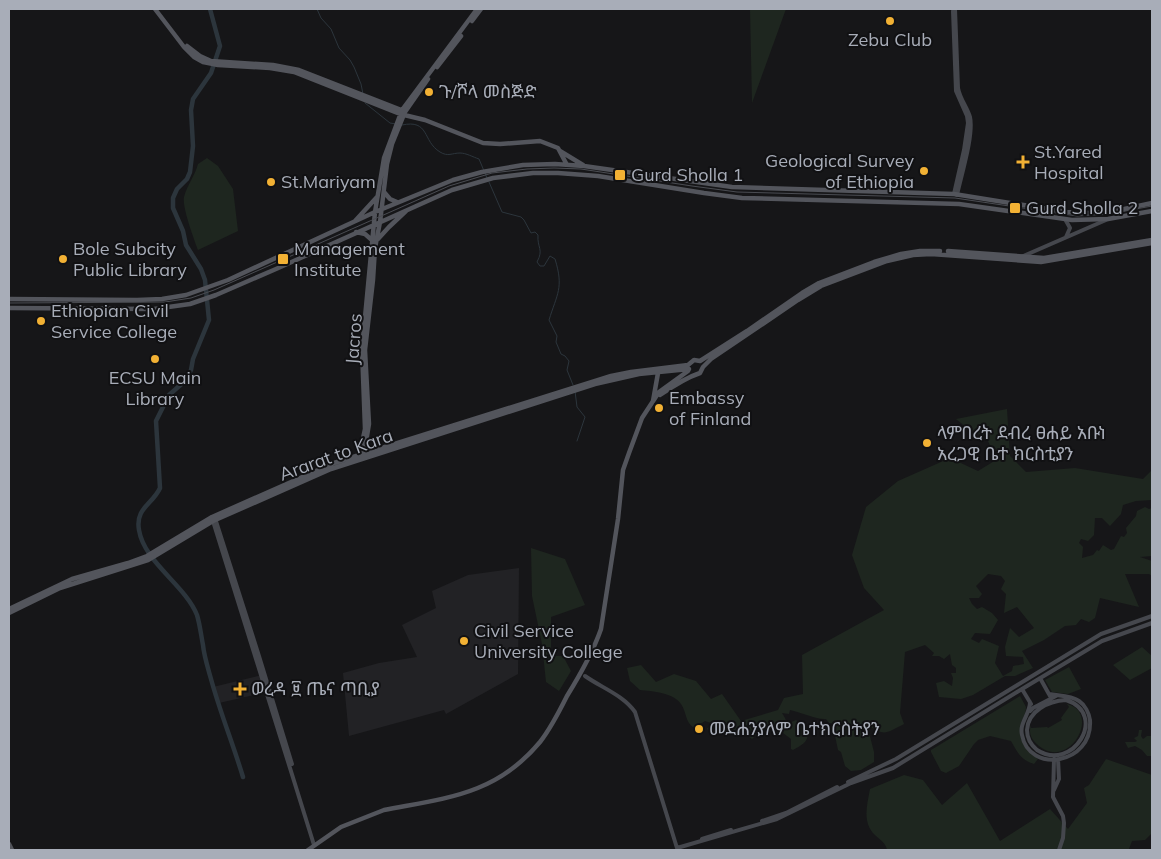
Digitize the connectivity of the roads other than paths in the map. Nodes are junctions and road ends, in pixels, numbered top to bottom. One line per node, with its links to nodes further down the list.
1 (155, 9): 6 (main road)
2 (159, 9): 6 (main road)
3 (477, 9): 8 (main road)
4 (481, 9): 8 (main road)
5 (954, 9): 16 (main road)
6 (211, 62): 7 (main road)
7 (360, 96): 8 (main road); 8 (main road)
8 (404, 113): 9 (main road); 10 (main road)
9 (396, 128): 14 (main road, Jacros); 17 (main road, Jacros)
10 (559, 151): 11 (main road); 12 (main road); 13 (main road)
11 (555, 164): 12 (main road); 19 (main road)
12 (567, 165): 13 (main road)
13 (584, 166): 15 (main road)
14 (383, 191): 19 (main road); 22 (main road, Jacros)
15 (886, 192): 16 (main road); 18 (main road)
16 (955, 194): 20 (main road)
17 (378, 196): 24 (main road, Jacros); 27 (main road)
18 (887, 201): 21 (main road); 25 (main road)
19 (398, 202): 22 (main road)
20 (1152, 202)
21 (411, 207): 28 (main road); 32 (main road)
22 (381, 210): 24 (main road); 28 (main road, Jacros)
23 (1152, 211): 26 (main road)
24 (375, 212): 27 (main road); 29 (main road, Jacros)
25 (1065, 219): 26 (main road); 31 (main road)
26 (1108, 219): 31 (main road)
27 (354, 222): 36 (main road)
28 (380, 222): 29 (main road); 32 (main road, Jacros)
29 (375, 224): 30 (main road); 32 (main road, Jacros)
30 (354, 232): 32 (main road); 37 (main road)
31 (1066, 237): 34 (main road)
32 (374, 242): 46 (main road, Jacros)
33 (1152, 242): 34 (main road)
34 (1018, 258): 35 (main road)
35 (875, 264): 38 (main road); 39 (main road)
36 (9, 299)
37 (9, 308)
38 (700, 361): 39 (main road); 40 (main road)
39 (703, 366): 42 (main road)
40 (689, 368): 41 (main road, Ararat to Kara); 42 (main road); 43 (main road, Ararat to Kara); 44 (main road)
41 (658, 373): 43 (main road, Ararat to Kara); 45 (main road)
42 (694, 374): 44 (main road)
43 (578, 388): 46 (main road, Ararat to Kara)
44 (658, 396): 45 (main road)
45 (653, 403): 66 (main road)
46 (361, 456): 47 (main road, Ararat to Kara)
47 (213, 518): 48 (main road, Ararat to Kara); 66 (main road)
48 (140, 561): 49 (main road, Ararat to Kara); 50 (main road, Ararat to Kara)
49 (9, 609)
50 (9, 613)
51 (1152, 616): 53 (main road)
52 (1152, 623): 54 (main road)
53 (1060, 658): 54 (main road); 55 (main road)
54 (1064, 664): 57 (main road)
55 (1037, 673): 57 (main road); 64 (main road)
56 (585, 676): 64 (main road)
57 (1040, 678): 58 (main road); 59 (main road)
58 (1022, 689): 60 (main road); 64 (main road)
59 (1051, 698): 61 (main road); 63 (main road); 63 (main road)
60 (1030, 702): 61 (main road); 62 (main road)
61 (1034, 710): 62 (main road); 63 (main road)
62 (1027, 715): 63 (main road)
63 (1056, 758): 69 (main road)
64 (851, 782)
65 (9, 844): 67 (main road)
66 (317, 844): 68 (main road)
67 (12, 850)
68 (308, 850)
69 (1059, 850)

